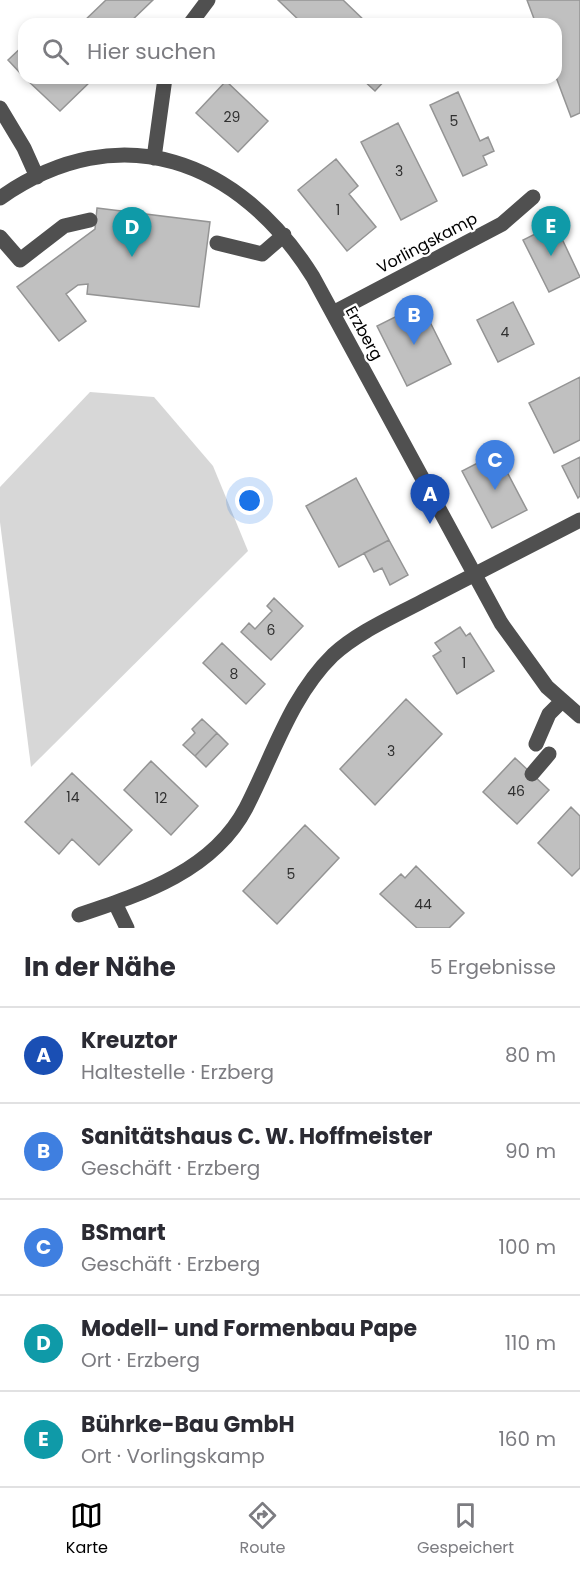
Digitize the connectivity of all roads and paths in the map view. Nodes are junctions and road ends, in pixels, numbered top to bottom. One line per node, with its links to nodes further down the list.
1 (206, 1): 2 (street)
2 (194, 18)
3 (164, 84): 5 (street)
4 (0, 108): 6 (street)
5 (154, 158): 6 (street, Erzberg); 10 (street, Erzberg)
6 (37, 177): 8 (street, Erzberg)
7 (533, 197): 13 (street, Vorlingskamp)
8 (0, 198)
9 (90, 220): 11 (street)
10 (284, 235): 12 (street); 13 (street, Erzberg)
11 (0, 237)
12 (216, 243)
13 (333, 313): 15 (street, Erzberg)
14 (580, 520): 15 (street)
15 (474, 574): 16 (street, Erzberg); 21 (street)
16 (562, 701): 17 (street, Erzberg); 18 (street)
17 (580, 716)
18 (536, 744)
19 (549, 754): 20 (street)
20 (532, 774)
21 (115, 903): 22 (street); 23 (street)
22 (79, 915)
23 (127, 928)

